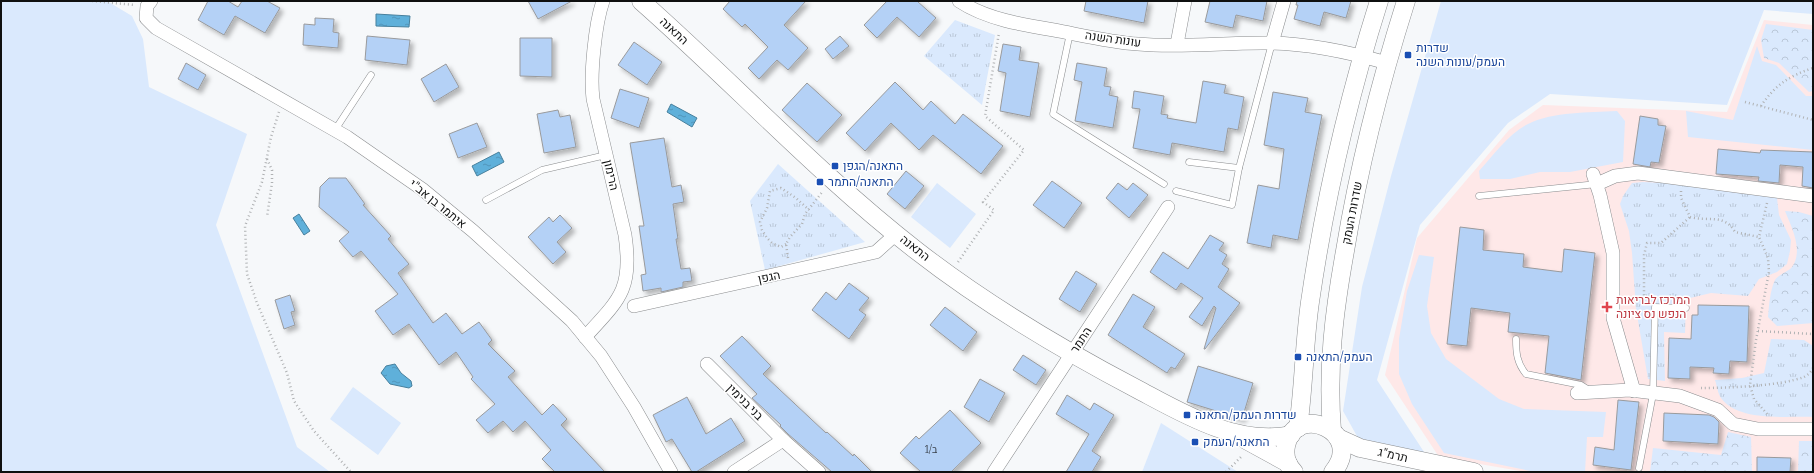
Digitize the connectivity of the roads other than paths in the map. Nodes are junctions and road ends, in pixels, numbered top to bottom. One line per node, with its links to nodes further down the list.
1 (603, 1): 17 (street, הרימון)
2 (641, 1): 27 (street, התאנה)
3 (959, 1): 9 (street, עונות השנה)
4 (1185, 1): 12 (street)
5 (1284, 1): 11 (street)
6 (1379, 1): 13 (street)
7 (1406, 1): 14 (street, שדרות העמק)
8 (149, 4): 16 (street, איתמר בן אב"י)
9 (986, 7): 10 (street, עונות השנה)
10 (1070, 33): 12 (street, עונות השנה); 21 (lane)
11 (1272, 43): 12 (street, עונות השנה); 13 (street, עונות השנה); 19 (lane)
12 (1177, 44)
13 (1362, 56): 14 (street, עונות השנה); 39 (street)
14 (1387, 63): 41 (street, שדרות העמק)
15 (371, 75): 16 (lane)
16 (335, 130): 30 (street, איתמר בן אב"י)
17 (606, 155): 25 (lane); 30 (street, הרימון)
18 (1189, 162): 19 (lane)
19 (1239, 168): 22 (lane)
20 (1595, 179): 23 (lane); 24 (street); 34 (street)
21 (1164, 184)
22 (1176, 191)
23 (1479, 196)
24 (1813, 196)
25 (486, 200)
26 (1168, 208): 32 (street, התמר)
27 (896, 234): 28 (street, הגפן); 32 (street, התאנה)
28 (634, 306)
29 (1686, 308): 37 (lane)
30 (585, 337): 45 (street, איתמר בן אב"י)
31 (1516, 339): 35 (lane)
32 (1072, 354): 40 (street, התאנה); 48 (street, התמר)
33 (707, 364): 42 (street, בני בנימין)
34 (1634, 391): 35 (street); 37 (street)
35 (1592, 392): 36 (street)
36 (1577, 393)
37 (1653, 394): 38 (street); 44 (lane)
38 (1813, 429)
39 (1295, 432): 40 (street, התאנה); 41 (street, תרמ"ג); 43 (street)
40 (1233, 433): 43 (street, התאנה)
41 (1335, 435): 49 (street, שדרות העמק); 50 (street, תרמ"ג)
42 (783, 440): 46 (street); 47 (street, בני בנימין)
43 (1291, 468)
44 (1639, 468)
45 (671, 472)
46 (734, 472)
47 (819, 472)
48 (994, 472)
49 (1333, 472)
50 (1474, 472)

